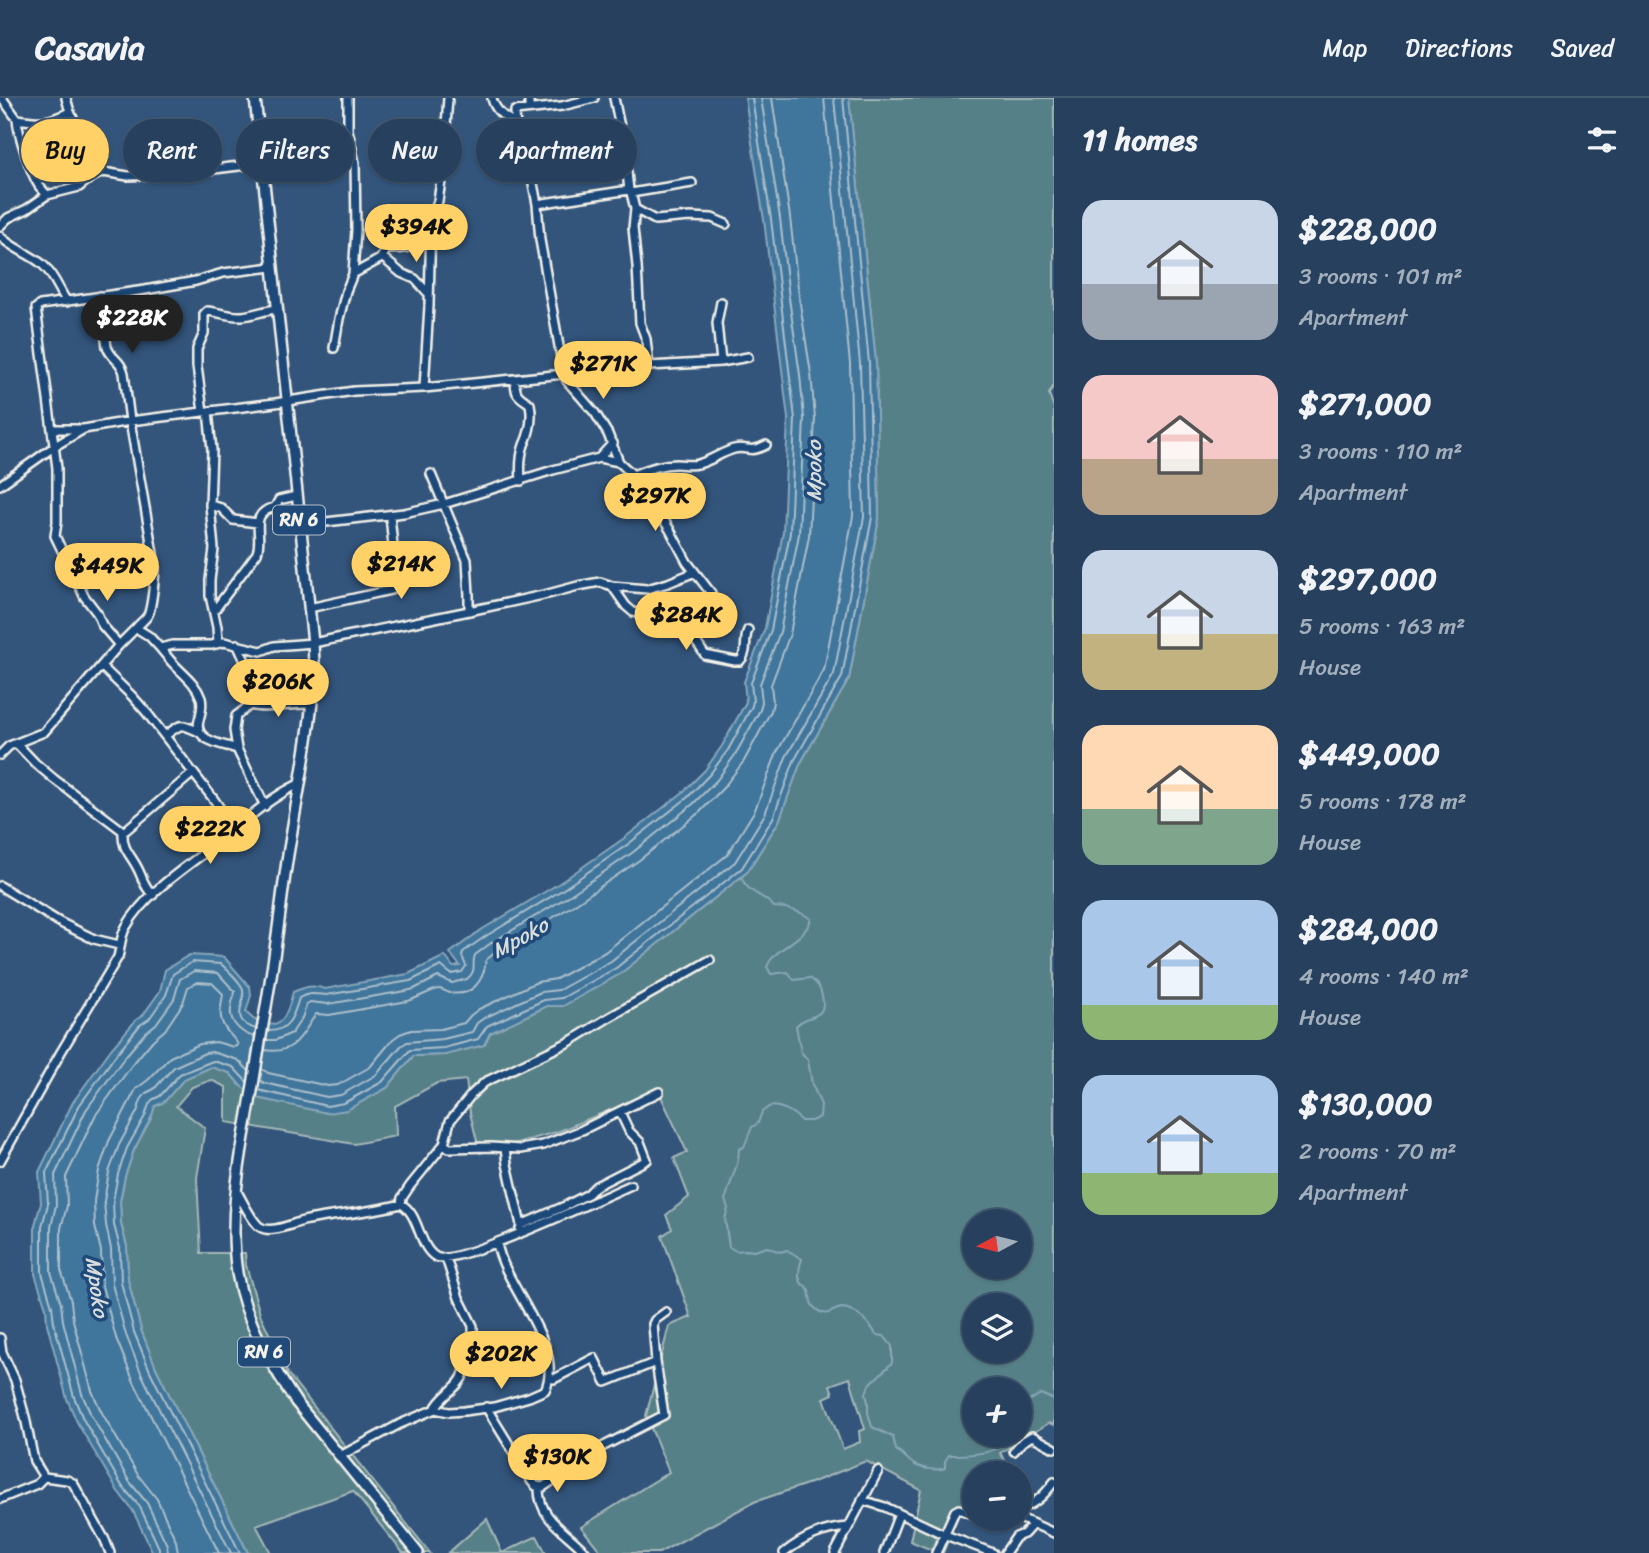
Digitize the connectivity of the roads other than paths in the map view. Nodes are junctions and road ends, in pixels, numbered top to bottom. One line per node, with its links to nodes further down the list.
1 (2, 98): 12 (street)
2 (66, 98): 11 (street)
3 (255, 98): 14 (main road, RN 6)
4 (348, 98): 15 (street)
5 (448, 98): 29 (street)
6 (492, 98): 16 (street)
7 (529, 98): 10 (street)
8 (594, 98): 10 (street)
9 (614, 98): 25 (street)
10 (529, 109): 17 (street)
11 (70, 112): 12 (street); 13 (street)
12 (17, 119): 26 (street)
13 (73, 119)
14 (257, 119)
15 (348, 119)
16 (507, 119)
17 (514, 119)
18 (354, 158): 35 (street)
19 (236, 166): 20 (street)
20 (109, 173)
21 (264, 182): 34 (main road, RN 6)
22 (533, 182): 27 (street)
23 (83, 183): 26 (street)
24 (692, 183): 25 (street)
25 (630, 191): 27 (street); 28 (street)
26 (47, 195): 31 (street)
27 (537, 204): 45 (street)
28 (635, 209): 30 (street); 44 (street)
29 (431, 218): 33 (street); 36 (street)
30 (726, 223)
31 (1, 227)
32 (0, 236): 38 (street)
33 (382, 257): 35 (street); 36 (street)
34 (272, 267): 37 (street); 40 (main road, RN 6)
35 (353, 274): 41 (street)
36 (429, 294): 47 (street)
37 (100, 296): 38 (street); 50 (street)
38 (67, 302): 51 (street)
39 (721, 302): 43 (street)
40 (276, 309): 48 (main road, RN 6); 49 (street)
41 (334, 348)
42 (748, 357): 43 (street)
43 (721, 362): 44 (street)
44 (649, 366): 45 (street)
45 (564, 374): 46 (street); 53 (street)
46 (515, 379): 47 (street); 60 (street)
47 (424, 388): 48 (street)
48 (286, 400): 49 (street); 62 (main road, RN 6)
49 (205, 411): 50 (street); 64 (street)
50 (130, 421): 52 (street); 74 (street)
51 (52, 429): 52 (street); 55 (street)
52 (84, 429): 55 (street)
53 (613, 443): 56 (street); 57 (street)
54 (766, 445): 59 (street)
55 (55, 446): 61 (street); 79 (street)
56 (599, 458): 57 (street); 60 (street)
57 (619, 462): 59 (street)
58 (431, 474): 63 (street)
59 (634, 475): 68 (street)
60 (521, 481): 63 (street)
61 (0, 485)
62 (296, 496): 66 (street); 67 (main road, RN 6)
63 (444, 504): 65 (street); 72 (street)
64 (211, 505): 66 (street); 71 (street)
65 (390, 515): 67 (street); 70 (street)
66 (258, 523): 71 (street)
67 (300, 525): 70 (main road, RN 6)
68 (695, 572): 69 (street); 73 (street)
69 (612, 586): 72 (street); 73 (street)
70 (309, 608): 77 (main road, RN 6)
71 (214, 611): 76 (street)
72 (469, 611): 77 (street)
73 (684, 624): 75 (street)
74 (136, 628): 79 (street); 80 (street)
75 (748, 630)
76 (218, 643): 78 (street); 80 (street)
77 (313, 643): 78 (street); 82 (main road, RN 6)
78 (237, 644): 83 (street)
79 (118, 645): 81 (street)
80 (160, 648): 84 (street)
81 (101, 666): 85 (street); 86 (street)
82 (312, 704): 83 (street); 90 (main road, RN 6)
83 (250, 705): 87 (street)
84 (199, 732): 85 (street); 87 (street)
85 (165, 736): 89 (street)
86 (16, 743): 88 (street); 93 (street)
87 (237, 749): 91 (street)
88 (0, 755)
89 (193, 773): 92 (street); 93 (street)
90 (299, 785): 91 (street); 104 (main road, RN 6)
91 (265, 806): 92 (street)
92 (234, 830): 95 (street)
93 (123, 831): 95 (street)
94 (0, 886): 96 (street)
95 (153, 895): 96 (street)
96 (119, 945): 102 (street)
97 (710, 960): 100 (street)
98 (659, 1092): 99 (street)
99 (620, 1112): 101 (street); 106 (street)
100 (444, 1144): 101 (street); 105 (street)
101 (505, 1148): 106 (street)
102 (0, 1160)
103 (631, 1185): 106 (street)
104 (236, 1189): 105 (street); 117 (main road, RN 6)
105 (401, 1204): 108 (street)
106 (520, 1229): 107 (street)
107 (497, 1243): 108 (street); 112 (street)
108 (446, 1258): 114 (street)
109 (666, 1312): 111 (street)
110 (0, 1338): 119 (street)
111 (656, 1362): 112 (street); 121 (street)
112 (550, 1378): 113 (street)
113 (486, 1407): 114 (street); 121 (street)
114 (435, 1409): 117 (street)
115 (1054, 1448): 116 (street)
116 (1014, 1451)
117 (340, 1456): 133 (main road, RN 6)
118 (878, 1471): 123 (street)
119 (44, 1477): 122 (street); 132 (street)
120 (1054, 1482): 124 (street)
121 (539, 1487): 134 (street)
122 (0, 1499)
123 (862, 1500): 126 (street); 128 (street)
124 (1032, 1504)
125 (962, 1510): 131 (street)
126 (899, 1514): 131 (street); 137 (street)
127 (1032, 1524): 130 (street)
128 (848, 1527): 135 (street); 136 (street)
129 (1026, 1531): 140 (street)
130 (1054, 1533)
131 (943, 1534): 138 (street); 139 (street)
132 (110, 1553)
133 (418, 1553)
134 (586, 1553)
135 (784, 1553)
136 (835, 1553)
137 (884, 1553)
138 (936, 1553)
139 (993, 1553)
140 (1005, 1553)

